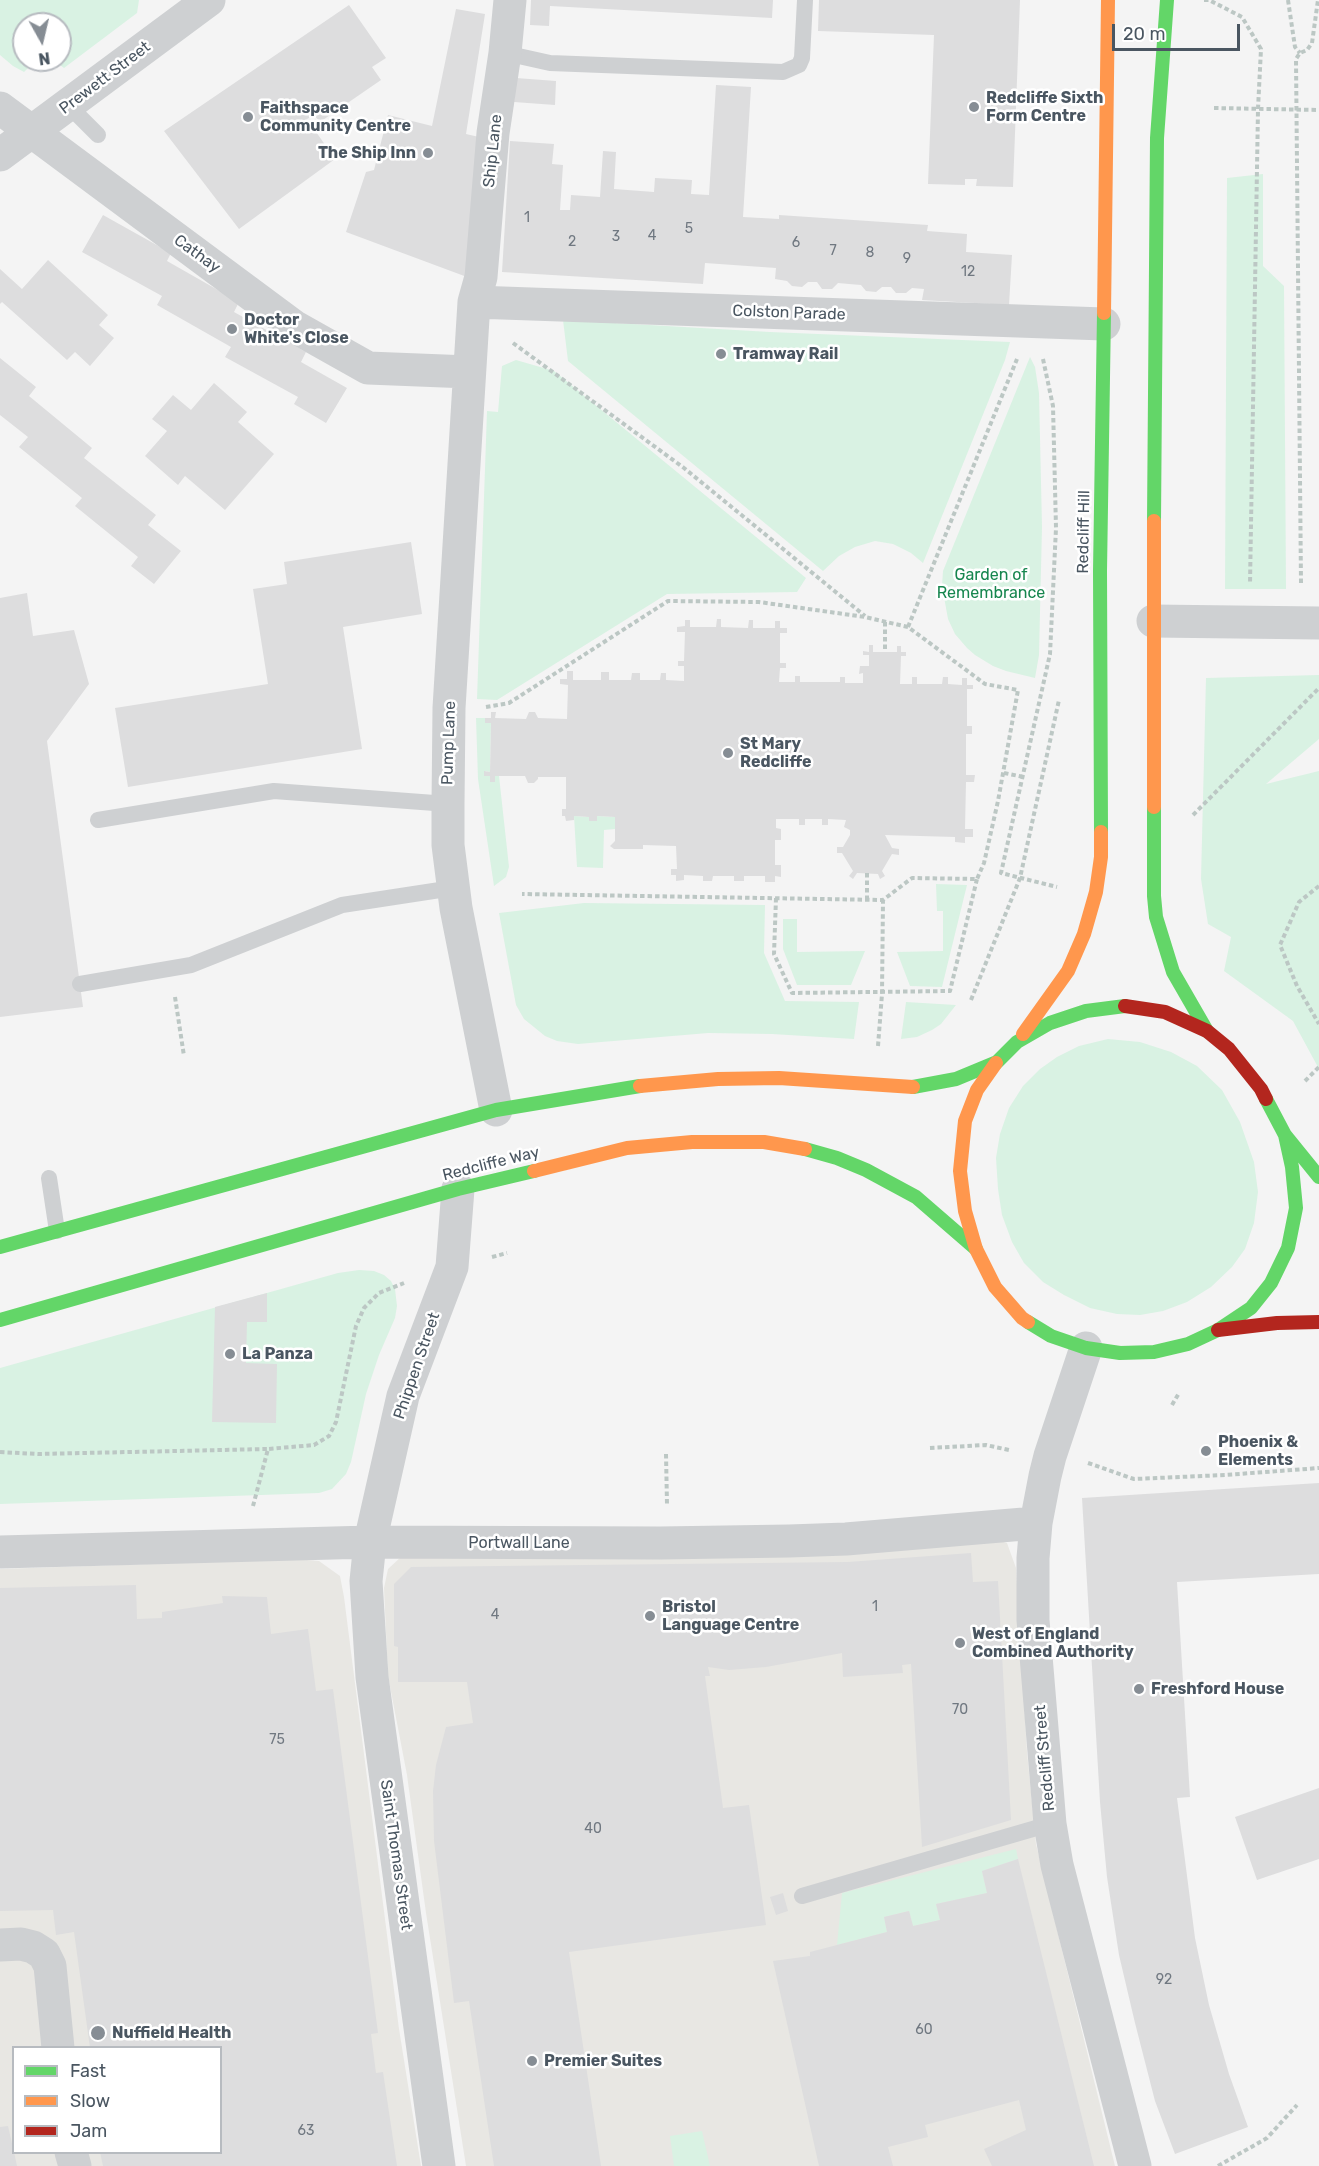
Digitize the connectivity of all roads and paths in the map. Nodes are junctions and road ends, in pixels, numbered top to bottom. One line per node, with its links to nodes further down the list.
1 (209, 0): 11 (street, Prewett Street)
2 (510, 0): 9 (street, Ship Lane)
3 (805, 0): 9 (lane)
4 (1108, 0): 21 (main road, Redcliff Hill)
5 (1167, 0): 27 (main road)
6 (1209, 0): 14 (path)
7 (1288, 0): 10 (path)
8 (1318, 0): 10 (path)
9 (505, 53): 20 (street, Ship Lane)
10 (1300, 53): 15 (path)
11 (68, 105): 17 (street, Prewett Street); 18 (lane)
12 (0, 108): 17 (street, Cathay)
13 (1214, 108): 14 (path)
14 (1258, 109): 15 (path); 25 (path)
15 (1297, 110): 16 (path); 29 (path)
16 (1319, 110)
17 (31, 132): 19 (street, Prewett Street); 24 (street, Cathay)
18 (98, 135)
19 (0, 155)
20 (474, 302): 21 (street, Colston Parade); 24 (street, Pump Lane); 26 (path)
21 (1104, 324): 56 (main road, Redcliff Hill)
22 (1042, 350): 36 (path)
23 (1017, 358): 30 (path)
24 (469, 372): 34 (street, Pump Lane)
25 (1250, 590)
26 (865, 617): 28 (path); 34 (path)
27 (1153, 621): 29 (street); 55 (main road)
28 (885, 622): 30 (path); 31 (path)
29 (1310, 623)
30 (908, 627): 35 (path)
31 (885, 652)
32 (1319, 688): 38 (path)
33 (1059, 698): 41 (path)
34 (450, 708): 37 (street, Pump Lane)
35 (1004, 773): 36 (path); 42 (path)
36 (1024, 777): 41 (path)
37 (448, 804): 39 (lane); 44 (street, Pump Lane)
38 (1193, 815)
39 (98, 820)
40 (867, 873): 48 (path)
41 (1020, 878): 45 (path); 53 (path)
42 (977, 879): 49 (path); 52 (path)
43 (1319, 886): 54 (path)
44 (453, 888): 50 (lane); 62 (street, Pump Lane)
45 (1063, 888)
46 (522, 894): 47 (path)
47 (776, 898): 48 (path); 52 (path)
48 (867, 900): 49 (path)
49 (883, 900): 52 (path)
50 (80, 984)
51 (175, 993): 58 (path)
52 (882, 994): 57 (path)
53 (971, 1000)
54 (1319, 1024)
55 (1207, 1031): 56 (main road); 63 (main road)
56 (1017, 1042): 59 (main road)
57 (887, 1048)
58 (184, 1056)
59 (997, 1062): 62 (main road); 69 (main road)
60 (1319, 1067): 61 (path)
61 (1305, 1082)
62 (496, 1110): 67 (main road)
63 (1285, 1135): 64 (main road); 73 (main road)
64 (1319, 1177)
65 (49, 1178): 67 (lane)
66 (458, 1189): 69 (main road, Redcliffe Way); 71 (main road, Redcliffe Way); 87 (street, Phippen Street)
67 (57, 1231): 68 (main road)
68 (0, 1247)
69 (976, 1249): 74 (main road)
70 (400, 1284): 78 (path)
71 (0, 1320)
72 (1319, 1322): 73 (main road)
73 (1218, 1330): 74 (main road)
74 (1086, 1348): 86 (street, Redcliff Street)
75 (1179, 1393): 76 (path)
76 (1172, 1405)
77 (930, 1448): 79 (path)
78 (268, 1449): 80 (path); 85 (path)
79 (1009, 1450)
80 (0, 1452)
81 (666, 1454): 84 (path)
82 (1081, 1461): 83 (path)
83 (1319, 1468)
84 (668, 1508)
85 (252, 1509)
86 (1036, 1523): 87 (street, Portwall Lane); 89 (street, Redcliff Street)
87 (370, 1542): 88 (street, Portwall Lane); 94 (street, Saint Thomas Street)
88 (0, 1552)
89 (1050, 1824): 90 (lane); 95 (street, Redcliff Street)
90 (802, 1896)
91 (0, 1939): 92 (street)
92 (58, 2046)
93 (1297, 2105): 96 (path)
94 (439, 2166)
95 (1135, 2166)
96 (1218, 2166)

